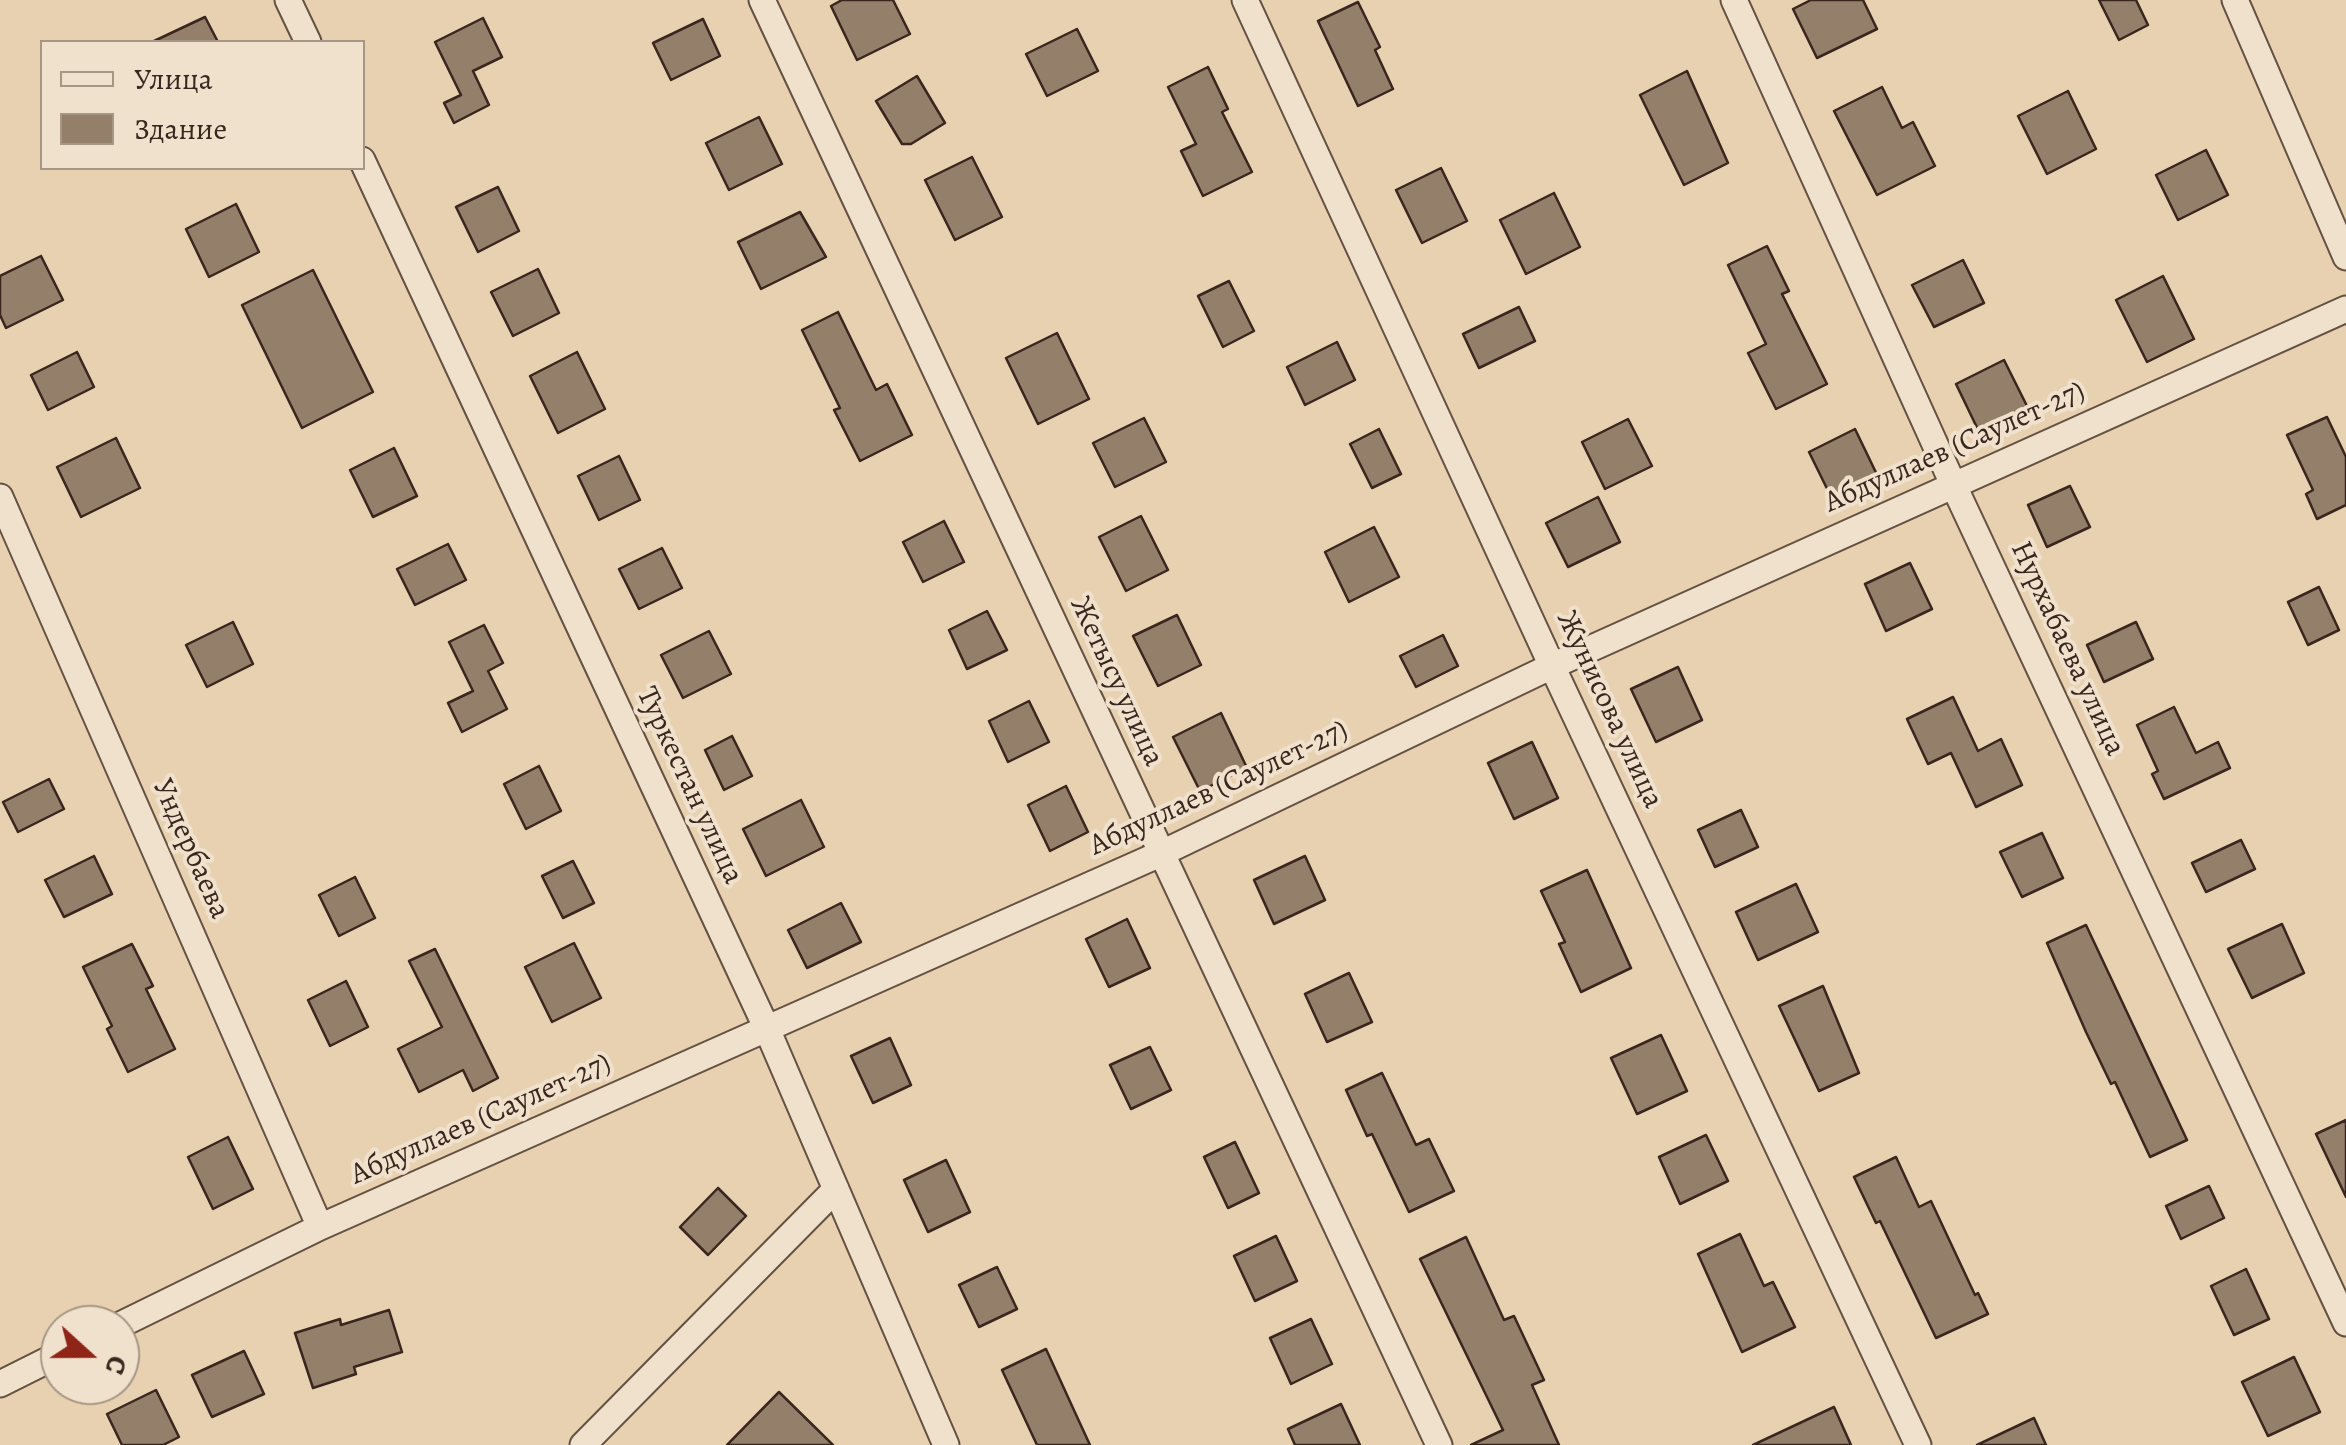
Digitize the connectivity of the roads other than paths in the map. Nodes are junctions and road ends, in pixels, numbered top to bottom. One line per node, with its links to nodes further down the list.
1 (288, 0): 6 (street)
2 (762, 0): 13 (street, Жетысу улица)
3 (1246, 0): 12 (street, Жунисова улица)
4 (1734, 0): 10 (street, Нурхабаева улица)
5 (2235, 0): 8 (street)
6 (307, 40)
7 (365, 166): 14 (street, Туркестан улица)
8 (2346, 257)
9 (2346, 310): 10 (street, Абдуллаев (Саулет-27))
10 (1953, 484): 12 (street, Абдуллаев (Саулет-27)); 18 (street, Нурхабаева улица)
11 (0, 497): 16 (street, Ундербаева)
12 (1552, 666): 13 (street, Абдуллаев (Саулет-27)); 24 (street, Жунисова улица)
13 (1160, 854): 14 (street, Абдуллаев (Саулет-27)); 23 (street, Жетысу улица)
14 (767, 1029): 15 (street, Туркестан улица); 16 (street, Абдуллаев (Саулет-27))
15 (836, 1189): 21 (street); 22 (street, Туркестан улица)
16 (320, 1227): 17 (street, Абдуллаев (Саулет-27))
17 (140, 1315)
18 (2346, 1323)
19 (40, 1364): 20 (street)
20 (0, 1384)
21 (583, 1445)
22 (946, 1445)
23 (1439, 1445)
24 (1918, 1445)

